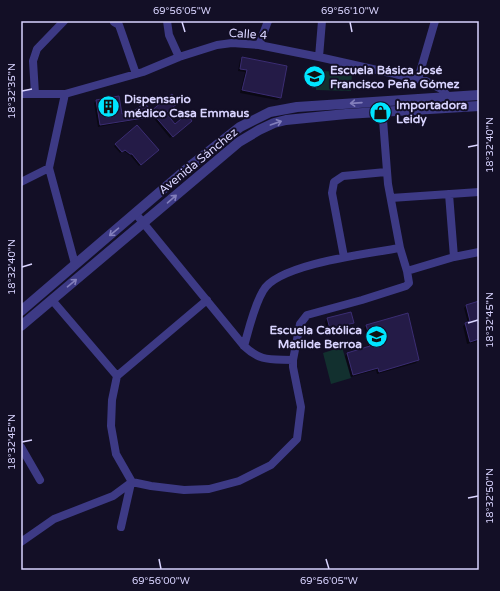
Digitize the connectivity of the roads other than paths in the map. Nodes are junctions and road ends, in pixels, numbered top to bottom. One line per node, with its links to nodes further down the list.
1 (64, 21): 13 (street)
2 (167, 21): 8 (street)
3 (268, 21): 7 (street)
4 (322, 21): 9 (street)
5 (434, 21): 11 (street)
6 (114, 22): 10 (street)
7 (259, 45): 8 (street, Calle 4); 9 (street, Calle 4)
8 (179, 57): 10 (street, Calle 4)
9 (319, 57): 11 (street, Calle 4)
10 (136, 74): 14 (street, Calle 4)
11 (418, 79): 16 (street, Calle 4)
12 (21, 94): 13 (street, Calle 4)
13 (35, 94): 14 (street, Calle 4)
14 (65, 94): 22 (street)
15 (479, 95): 16 (street, Avenida Sánchez)
16 (449, 97): 17 (street, Avenida Sánchez); 19 (street, Calle 4)
17 (381, 101): 20 (street); 21 (street, Avenida Sánchez, one-way to 21)
18 (479, 106): 19 (street, Avenida Sánchez)
19 (458, 107): 20 (street, Avenida Sánchez)
20 (382, 112): 23 (street); 24 (street, Avenida Sánchez, one-way to 20)
21 (189, 167): 24 (street); 29 (street, Avenida Sánchez)
22 (49, 168): 25 (street); 35 (street)
23 (386, 172): 28 (street); 33 (street)
24 (198, 176): 30 (street, Avenida Sánchez, one-way to 24)
25 (21, 182)
26 (479, 192): 27 (street)
27 (449, 194): 28 (street); 34 (street)
28 (391, 198): 31 (street)
29 (136, 214): 30 (street); 35 (street, Avenida Sánchez, one-way to 35)
30 (144, 223): 37 (street, Avenida Sánchez, one-way to 30); 38 (street)
31 (400, 248): 33 (street); 36 (street)
32 (479, 252): 34 (street)
33 (344, 257): 41 (street)
34 (454, 257): 36 (street)
35 (75, 264): 39 (street, Avenida Sánchez)
36 (407, 271): 42 (street)
37 (52, 300): 40 (street, Avenida Sánchez); 43 (street)
38 (207, 300): 41 (street); 43 (street)
39 (21, 311)
40 (21, 326)
41 (244, 346): 42 (street)
42 (293, 360): 46 (street)
43 (117, 376): 46 (street)
44 (21, 447): 45 (street)
45 (40, 480)
46 (131, 482): 47 (street); 48 (street)
47 (121, 527)
48 (21, 542)

